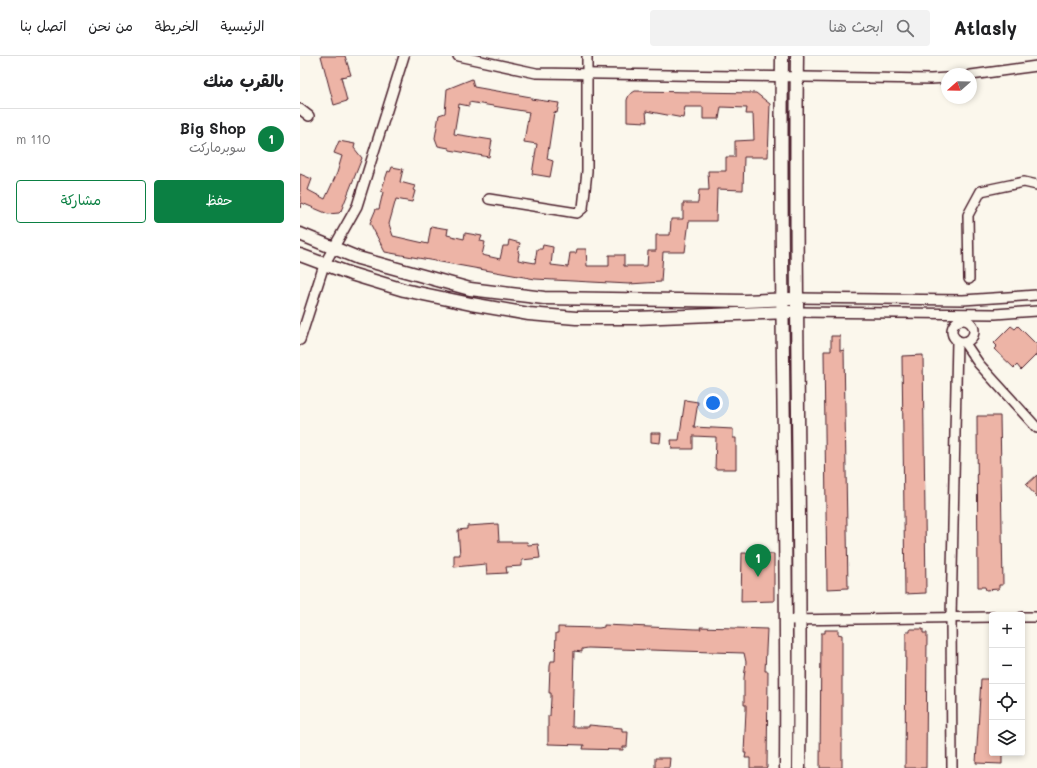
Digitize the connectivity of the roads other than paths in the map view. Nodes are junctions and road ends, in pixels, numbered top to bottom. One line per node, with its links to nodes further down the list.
1 (404, 56): 17 (street)
2 (458, 56): 7 (street)
3 (587, 56): 7 (street)
4 (782, 56): 9 (main road)
5 (797, 56): 10 (main road)
6 (1037, 66): 8 (street)
7 (587, 74): 9 (street); 15 (street)
8 (977, 74)
9 (782, 76): 10 (street); 23 (main road)
10 (797, 77): 11 (street); 22 (main road)
11 (941, 78)
12 (300, 109): 13 (street)
13 (309, 116)
14 (1037, 185): 20 (street)
15 (489, 198)
16 (300, 234): 17 (main road)
17 (334, 248): 19 (street); 23 (main road)
18 (300, 255): 19 (main road)
19 (324, 265): 26 (main road); 29 (street)
20 (969, 279)
21 (1037, 295): 24 (street)
22 (797, 298): 23 (main road); 24 (street); 27 (main road)
23 (782, 299): 26 (main road)
24 (964, 300): 28 (street)
25 (1037, 310): 28 (street)
26 (782, 312): 27 (main road); 36 (main road)
27 (797, 312): 28 (street); 37 (main road)
28 (963, 316): 30 (street); 30 (street)
29 (300, 340)
30 (961, 341): 31 (street); 35 (street)
31 (1037, 428)
32 (989, 617): 35 (street)
33 (1025, 617): 34 (street)
34 (1037, 617)
35 (951, 618): 37 (street); 40 (street)
36 (787, 620): 37 (street); 38 (main road)
37 (801, 621): 39 (main road)
38 (786, 768)
39 (799, 768)
40 (952, 768)

